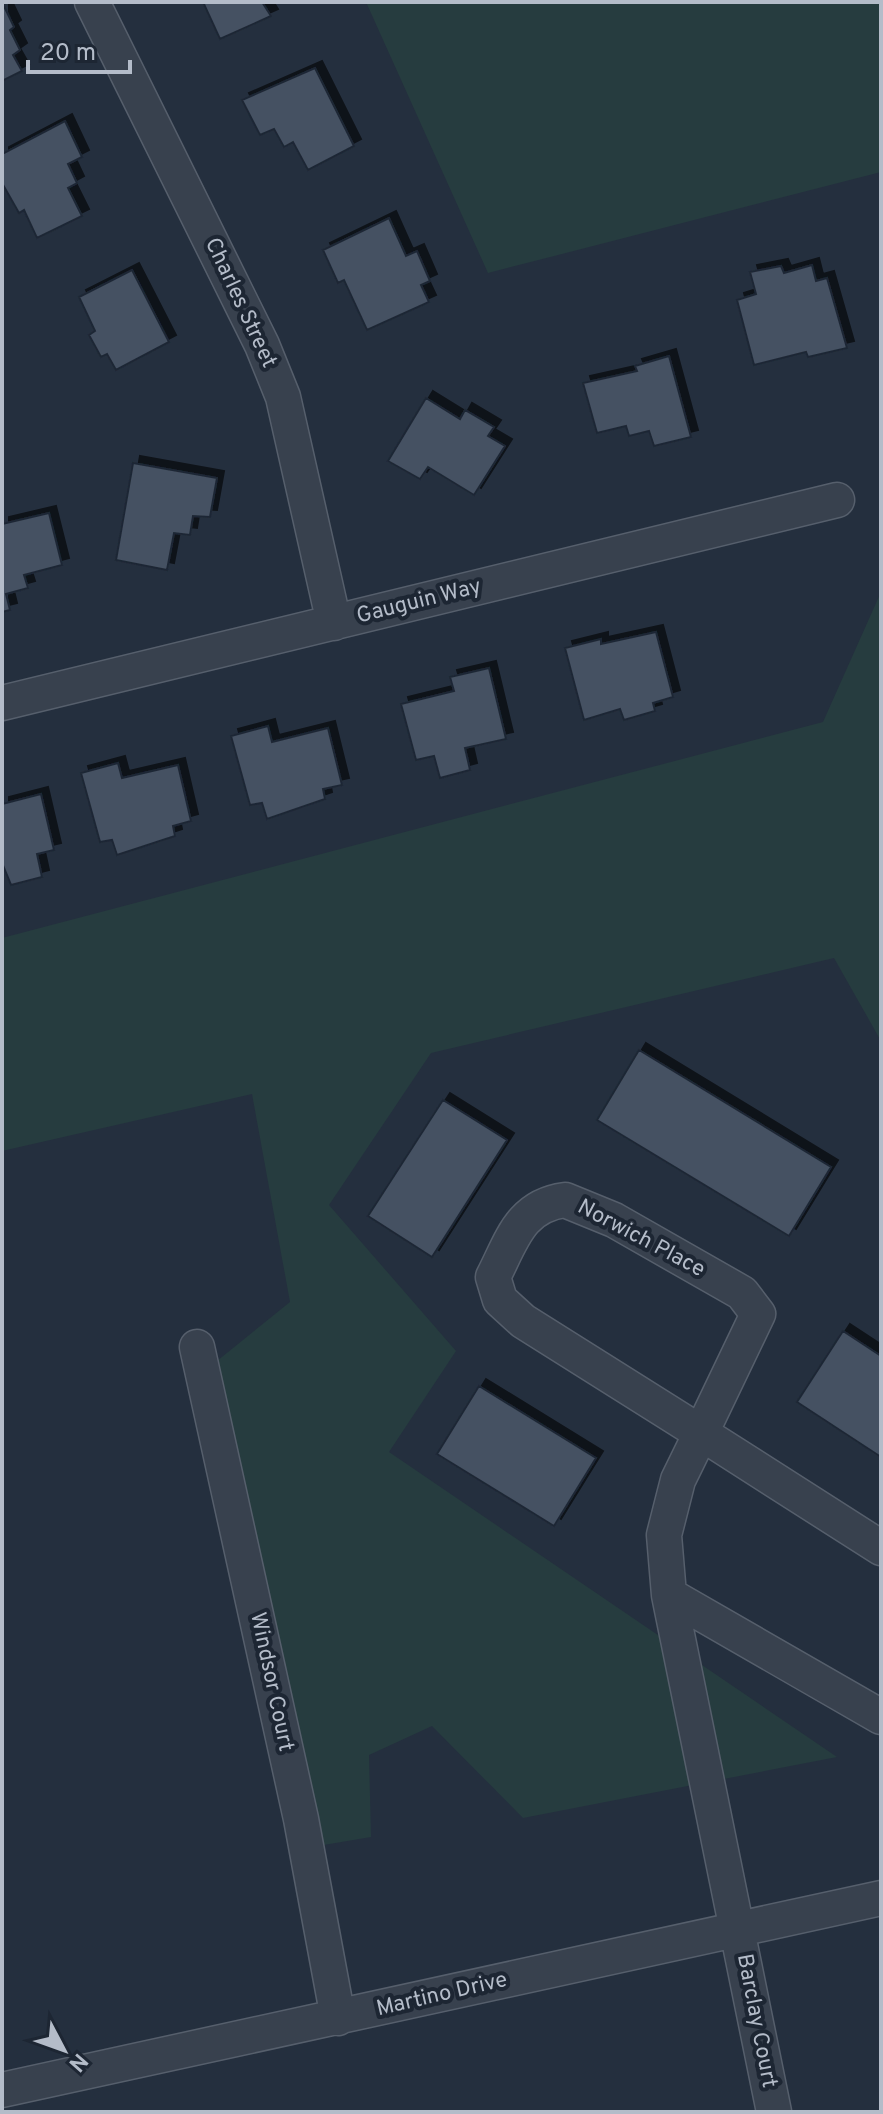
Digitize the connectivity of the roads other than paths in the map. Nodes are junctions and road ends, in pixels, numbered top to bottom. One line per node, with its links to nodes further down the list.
1 (92, 2): 3 (street, Charles Street)
2 (837, 500): 3 (street, Gauguin Way)
3 (334, 623): 4 (street, Gauguin Way)
4 (2, 703)
5 (197, 1347): 12 (street, Windsor Court)
6 (701, 1433): 6 (street, Norwich Place); 7 (street, Norwich Place); 8 (street, Norwich Place)
7 (881, 1548)
8 (669, 1595): 9 (street); 11 (street, Norwich Place)
9 (881, 1717)
10 (881, 1898): 11 (street, Martino Drive)
11 (739, 1929): 12 (street, Martino Drive); 14 (street, Barclay Court)
12 (338, 2018): 13 (street, Martino Drive)
13 (2, 2090)
14 (774, 2112)

